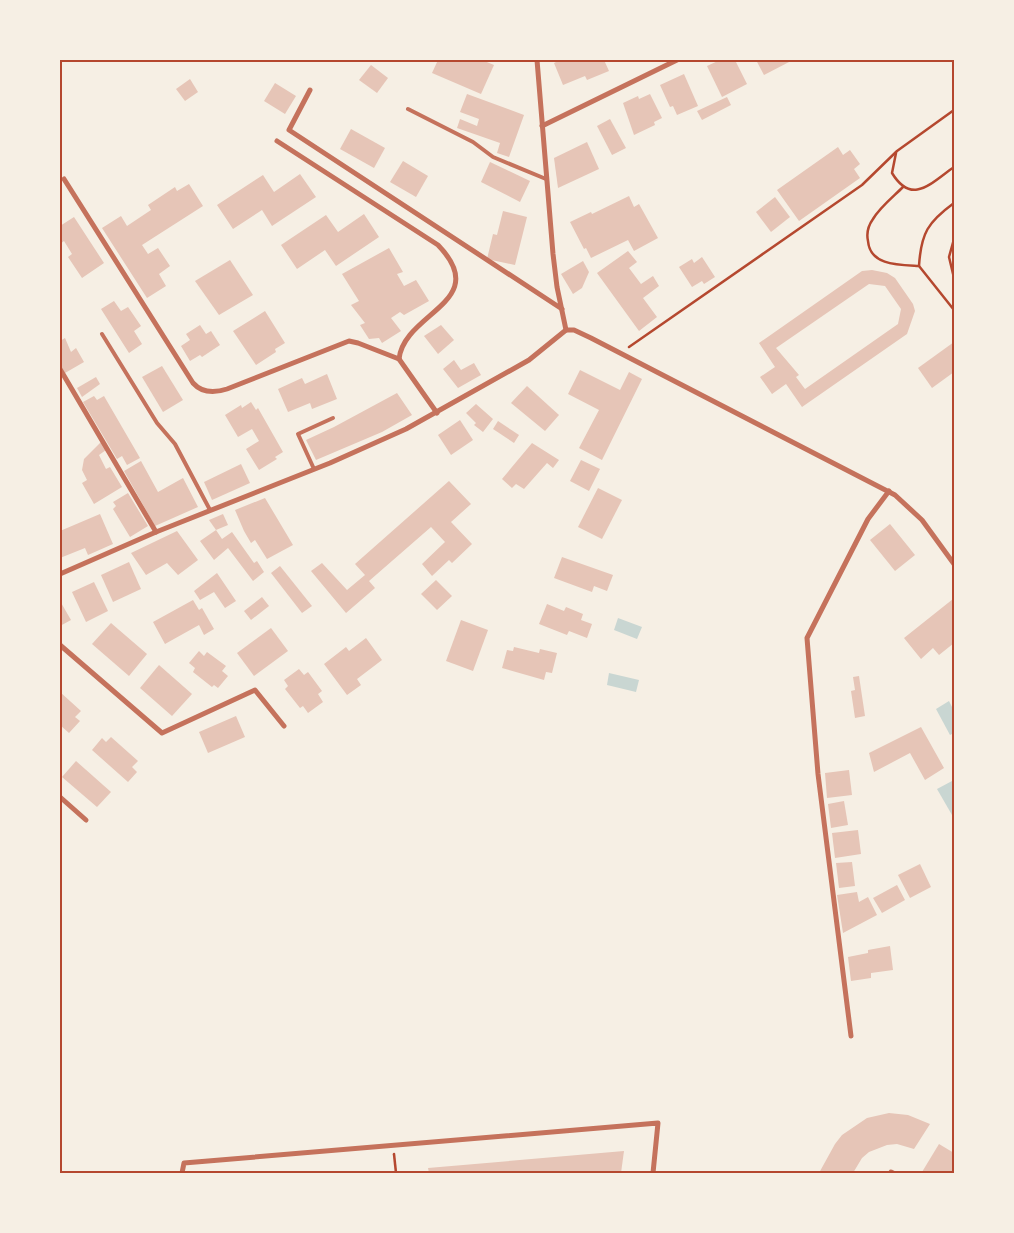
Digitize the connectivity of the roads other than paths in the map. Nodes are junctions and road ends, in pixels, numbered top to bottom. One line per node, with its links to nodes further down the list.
1 (537, 60): 5 (street)
2 (676, 60): 5 (street)
3 (310, 90): 9 (street)
4 (408, 108): 8 (lane)
5 (542, 126): 8 (street)
6 (277, 141): 12 (street)
7 (64, 179): 12 (street)
8 (546, 179): 9 (street)
9 (562, 309): 10 (street)
10 (566, 330): 14 (street); 17 (street)
11 (102, 334): 18 (lane)
12 (399, 359): 14 (street)
13 (60, 369): 19 (street)
14 (437, 413): 16 (street)
15 (333, 418): 16 (lane)
16 (314, 470): 18 (street)
17 (889, 491): 20 (street); 26 (street)
18 (210, 510): 19 (street)
19 (156, 532): 21 (street)
20 (954, 564)
21 (60, 574)
22 (60, 645): 23 (street)
23 (284, 726)
24 (60, 798): 25 (street)
25 (86, 820)
26 (851, 1036)
27 (182, 1173): 28 (street)
28 (653, 1173)

